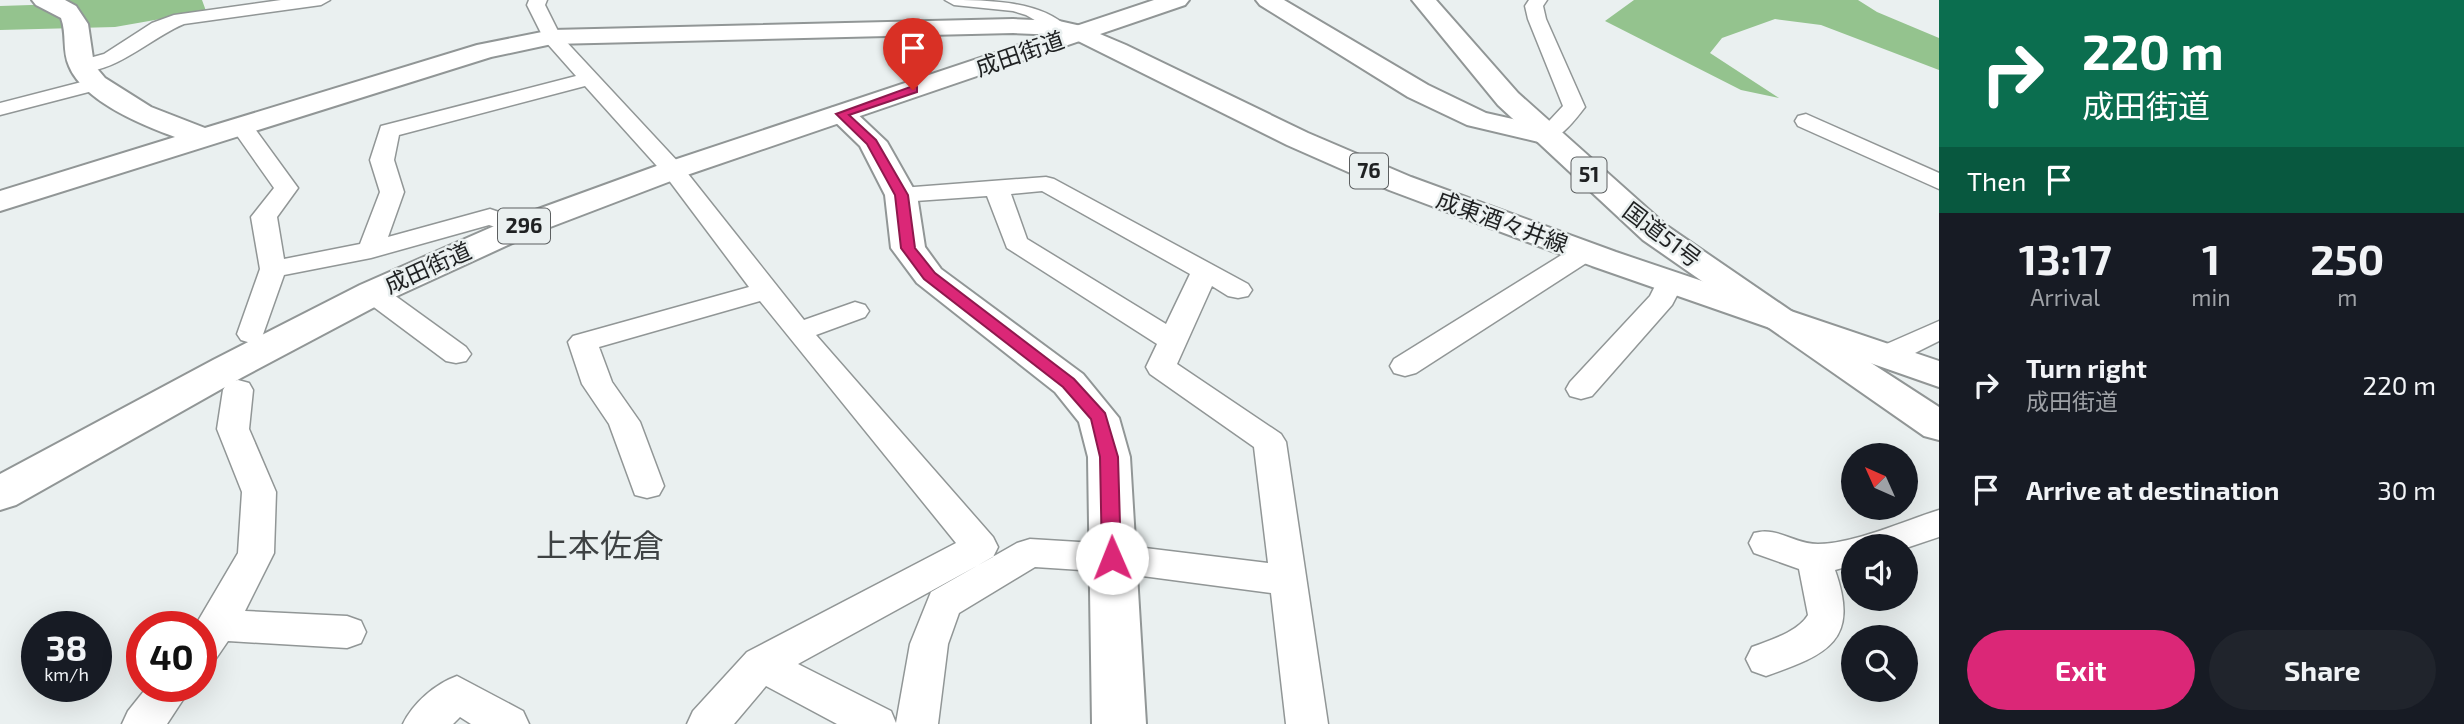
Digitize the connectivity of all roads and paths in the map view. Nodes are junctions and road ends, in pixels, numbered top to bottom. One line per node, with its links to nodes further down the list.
1 (44, 0): 11 (main road)
2 (321, 0): 11 (street)
3 (538, 0): 10 (street)
4 (954, 0): 9 (street)
5 (1177, 0): 9 (main road, 成田街道 / 296)
6 (1268, 0): 17 (main road)
7 (1424, 0): 17 (main road, 国道51号 / 51)
8 (1538, 0): 17 (street)
9 (1070, 30): 10 (main road); 14 (main road, 成田街道 / 296); 26 (main road, 成東酒々井線 / 76)
10 (552, 37): 12 (street); 16 (main road)
11 (89, 75): 13 (street); 18 (main road)
12 (592, 78): 19 (street); 25 (street)
13 (0, 109)
14 (841, 114): 19 (main road, 成田街道 / 296); 22 (main road)
15 (1806, 121): 20 (street)
16 (242, 127): 18 (main road); 27 (street)
17 (1547, 135): 34 (main road, 国道51号 / 51)
18 (207, 138): 23 (main road)
19 (673, 170): 24 (main road, 成田街道 / 296); 31 (street)
20 (1939, 182)
21 (997, 188): 22 (street); 28 (street); 38 (street)
22 (901, 195): 52 (main road)
23 (0, 201)
24 (520, 227): 25 (street); 32 (main road, 成田街道 / 296)
25 (372, 250): 27 (street)
26 (1585, 252): 29 (main road, 成東酒々井線 / 76); 41 (street)
27 (273, 269): 37 (street)
28 (1204, 273): 30 (street); 38 (street)
29 (1670, 282): 34 (main road, 成東酒々井線 / 76); 43 (street)
30 (1238, 290)
31 (766, 291): 36 (street); 46 (street)
32 (373, 293): 39 (street); 47 (main road, 成田街道 / 296)
33 (855, 311): 36 (street)
34 (1781, 321): 40 (main road, 成東酒々井線 / 76); 45 (main road, 国道51号 / 51)
35 (1939, 330): 40 (street)
36 (797, 332): 59 (street)
37 (251, 334)
38 (1173, 341): 54 (street)
39 (456, 354)
40 (1885, 356): 42 (main road, 成東酒々井線 / 76)
41 (1405, 366)
42 (1939, 374)
43 (1581, 389)
44 (238, 390): 55 (street)
45 (1939, 426)
46 (647, 486)
47 (0, 494)
48 (1939, 523): 49 (street)
49 (1906, 534)
50 (1767, 544): 53 (street)
51 (1841, 555): 53 (street)
52 (1112, 558): 54 (street); 66 (street); 67 (main road)
53 (1814, 560): 58 (street)
54 (1287, 580): 68 (street)
55 (217, 624)
56 (347, 632): 57 (street)
57 (217, 637)
58 (1766, 659)
59 (761, 664): 64 (street); 65 (street)
60 (160, 702): 61 (street)
61 (143, 724)
62 (424, 724): 63 (street)
63 (508, 724)
64 (708, 724)
65 (876, 724)
66 (917, 724)
67 (1119, 724)
68 (1307, 724)

